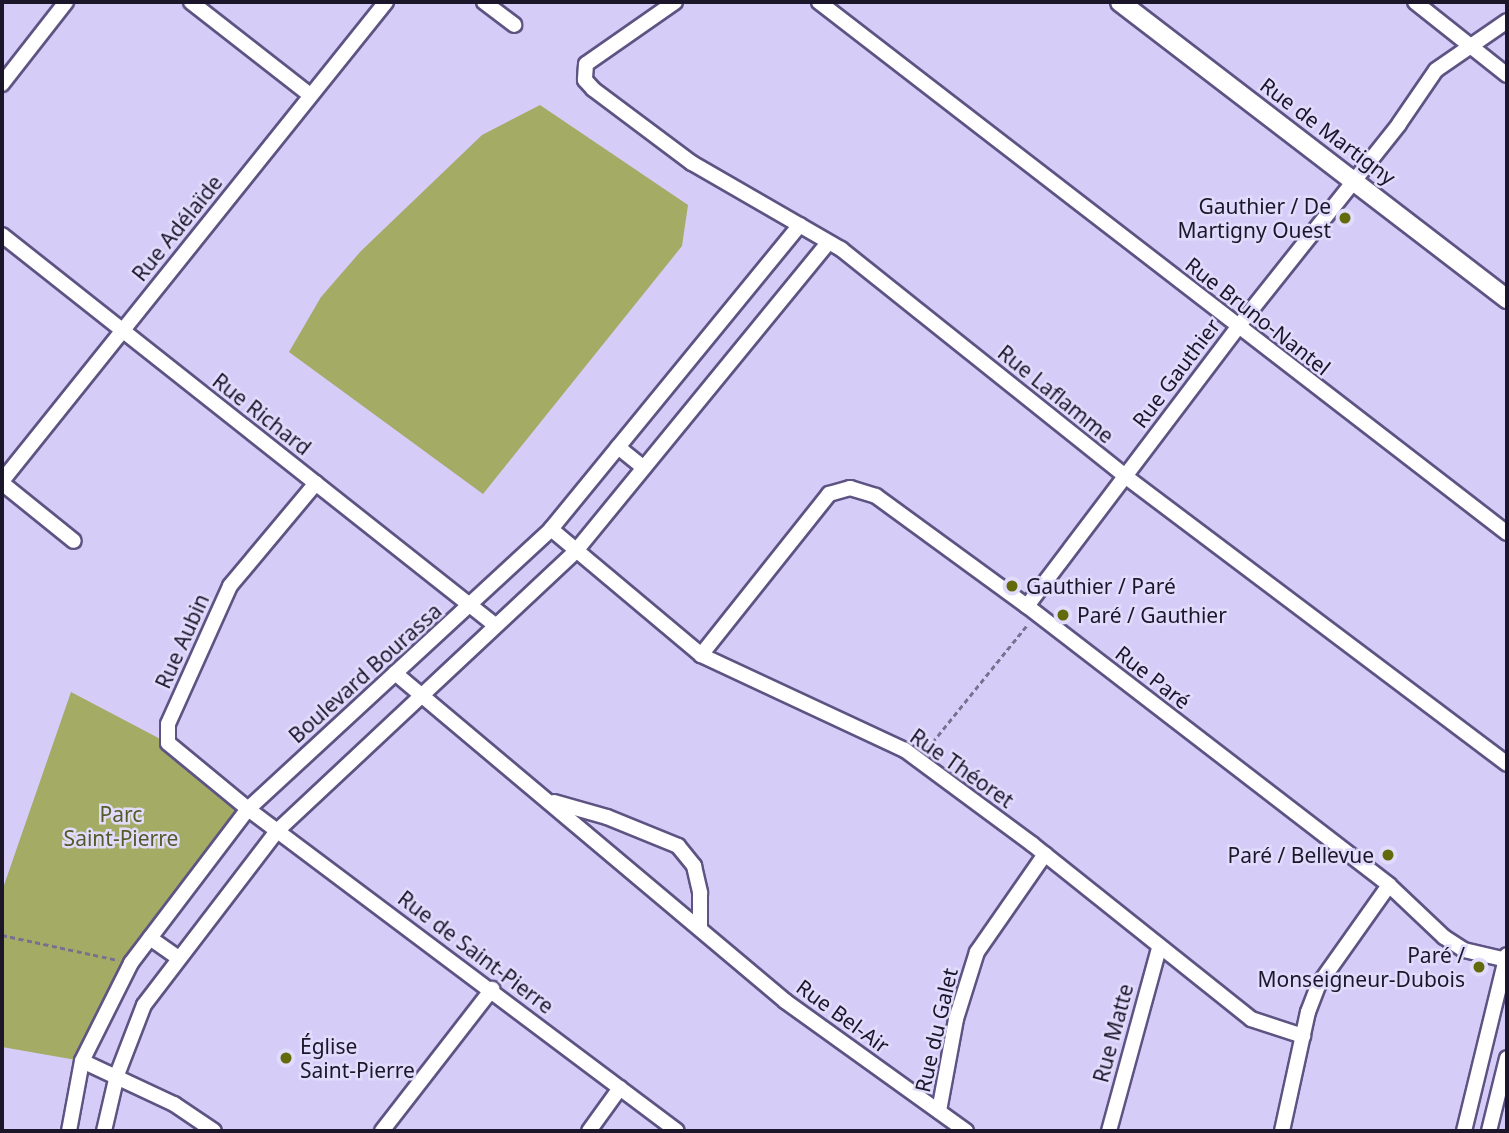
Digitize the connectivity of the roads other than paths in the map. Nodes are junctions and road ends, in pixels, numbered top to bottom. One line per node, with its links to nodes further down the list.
1 (66, 2): 13 (street)
2 (191, 2): 14 (street)
3 (386, 2): 14 (street, Rue Adélaïde)
4 (484, 2): 10 (street)
5 (675, 2): 16 (street, Rue Laflamme)
6 (819, 2): 20 (street, Rue Bruno-Nantel)
7 (1120, 2): 15 (main road, Rue de Martigny)
8 (1415, 2): 11 (street)
9 (1507, 21): 11 (street, Rue Gauthier)
10 (514, 25)
11 (1470, 46): 12 (street); 15 (street, Rue Gauthier)
12 (1507, 75)
13 (2, 84)
14 (310, 95): 21 (street, Rue Adélaïde)
15 (1356, 180): 19 (main road, Rue de Martigny); 20 (street, Rue Gauthier)
16 (800, 225): 18 (street, Rue Laflamme); 22 (street, Boulevard Bourassa)
17 (2, 235): 21 (street, Rue Richard)
18 (827, 244): 23 (street); 24 (street, Rue Laflamme)
19 (1507, 299)
20 (1237, 328): 24 (street, Rue Gauthier); 28 (street, Rue Bruno-Nantel)
21 (122, 330): 25 (street, Rue Adélaïde); 26 (street, Rue Richard)
22 (618, 447): 23 (street); 27 (street, Boulevard Bourassa)
23 (644, 468): 30 (street)
24 (1125, 476): 32 (street, Rue Gauthier); 37 (street, Rue Laflamme)
25 (2, 482): 29 (street)
26 (316, 484): 31 (street, Rue Richard); 39 (street, Rue Aubin)
27 (551, 529): 30 (street, Rue Théoret); 31 (street, Boulevard Bourassa)
28 (1507, 533)
29 (74, 541)
30 (576, 550): 33 (street); 34 (street, Rue Théoret)
31 (470, 606): 33 (street, Rue Richard); 35 (street, Boulevard Bourassa)
32 (1032, 609): 34 (street, Rue Paré); 42 (street, Rue Paré)
33 (495, 625): 36 (street)
34 (701, 655): 41 (street, Rue Théoret)
35 (395, 673): 36 (street, Rue Bel-Air); 39 (street, Boulevard Bourassa)
36 (421, 694): 38 (street, Rue Bel-Air); 40 (street)
37 (1507, 764)
38 (549, 801): 43 (street, Rue Bel-Air); 43 (street, Rue Bel-Air)
39 (248, 808): 40 (street, Rue de Saint-Pierre); 44 (street, Boulevard Bourassa)
40 (278, 831): 46 (street); 48 (street, Rue de Saint-Pierre)
41 (1045, 854): 45 (street, Rue Théoret); 55 (street, Rue du Galet)
42 (1389, 885): 47 (street, Rue Paré); 49 (street)
43 (699, 928): 55 (street, Rue Bel-Air)
44 (150, 938): 46 (street); 51 (street, Boulevard Bourassa)
45 (1159, 948): 49 (street, Rue Théoret); 63 (street, Rue Matte)
46 (177, 957): 52 (street)
47 (1507, 958): 65 (street)
48 (492, 989): 53 (street, Rue de Saint-Pierre); 59 (street)
49 (1303, 1036): 64 (street)
50 (1507, 1058): 54 (street)
51 (82, 1061): 52 (street); 56 (street, Boulevard Bourassa)
52 (117, 1075): 57 (street); 58 (street)
53 (620, 1088): 60 (street); 61 (street, Rue de Saint-Pierre)
54 (1503, 1092): 66 (street)
55 (939, 1111): 62 (street, Rue Bel-Air)
56 (69, 1131)
57 (104, 1131)
58 (214, 1131)
59 (382, 1131)
60 (589, 1131)
61 (677, 1131)
62 (966, 1131)
63 (1110, 1131)
64 (1282, 1131)
65 (1464, 1131)
66 (1489, 1131)

